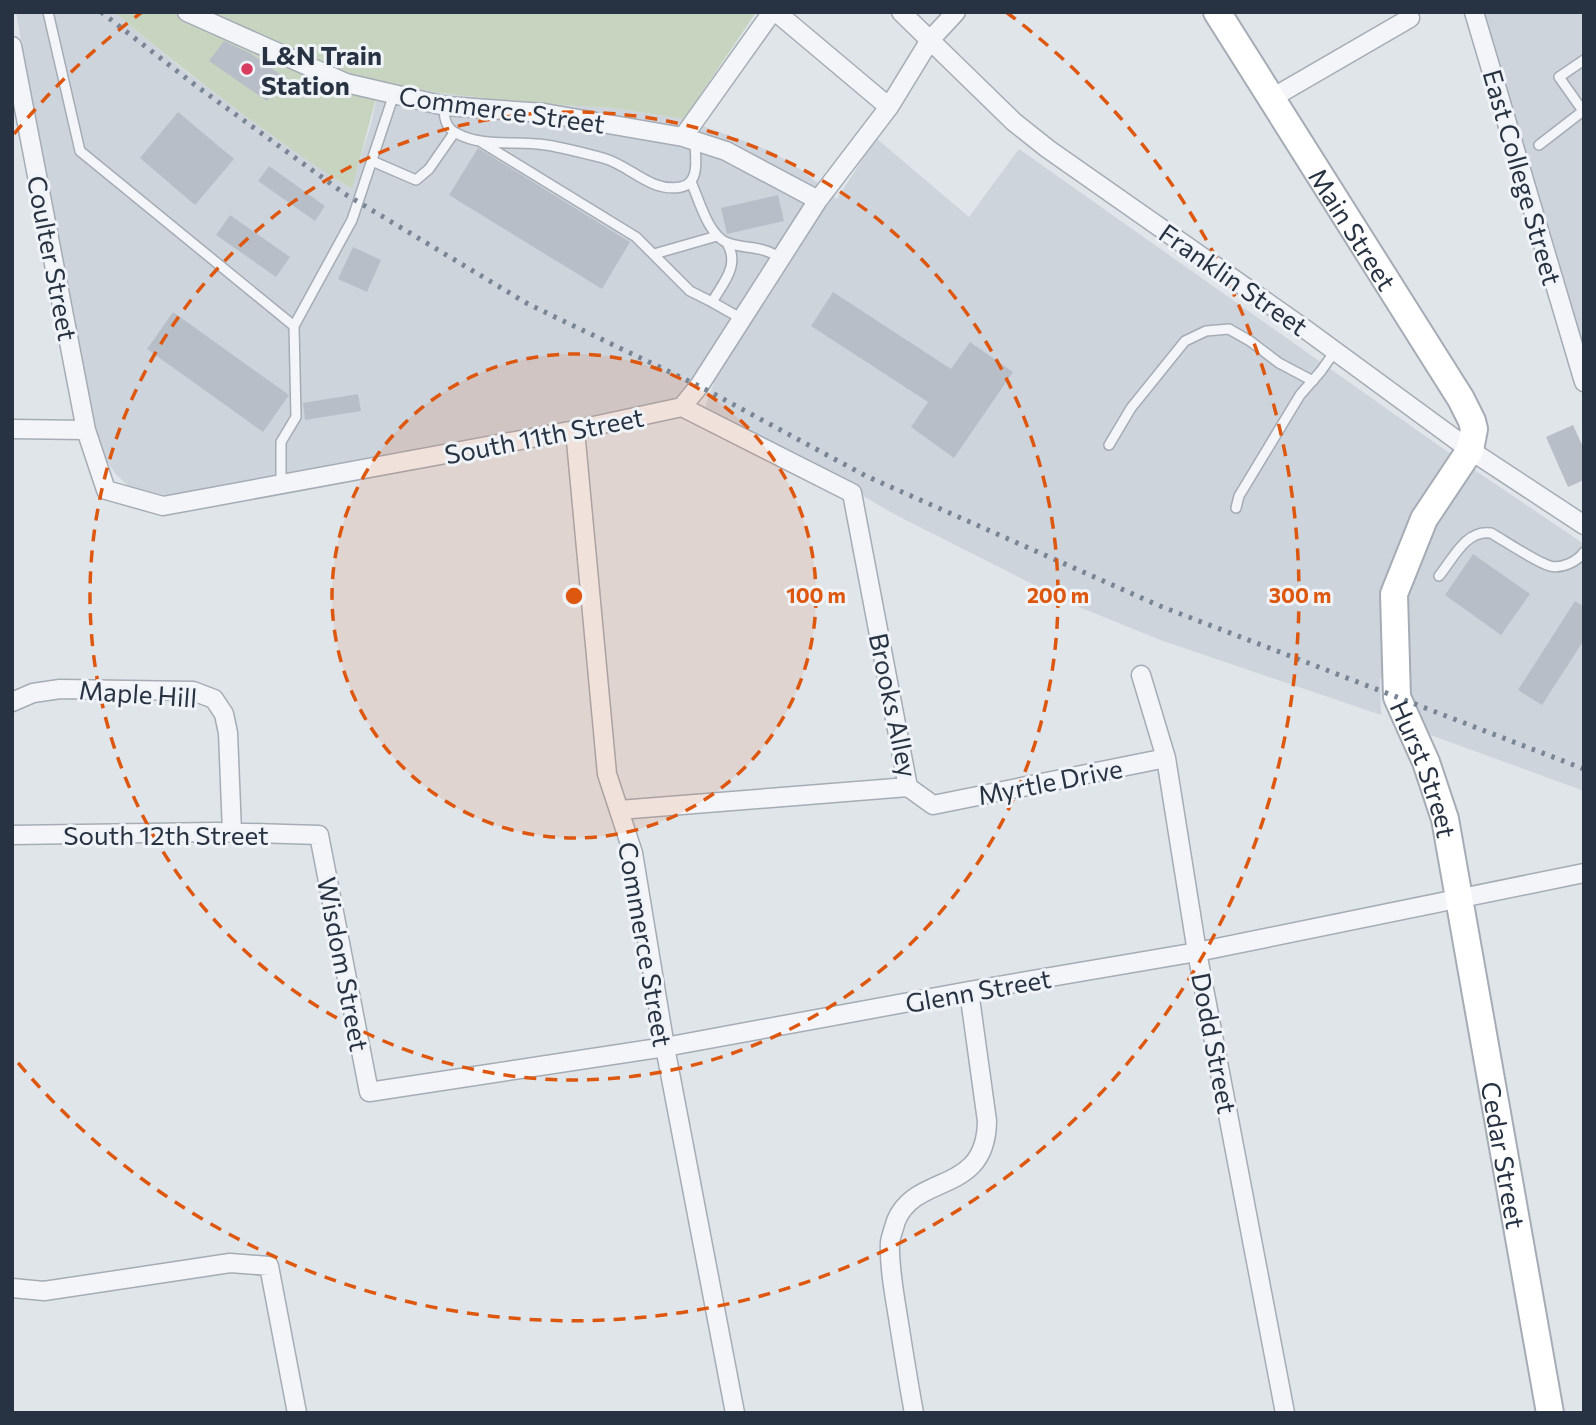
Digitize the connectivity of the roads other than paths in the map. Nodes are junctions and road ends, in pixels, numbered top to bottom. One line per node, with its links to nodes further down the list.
1 (48, 12): 29 (lane)
2 (187, 12): 12 (street, Commerce Street)
3 (774, 12): 15 (street); 17 (street)
4 (901, 12): 9 (street, Franklin Street)
5 (956, 12): 9 (street)
6 (1217, 12): 13 (street, Main Street)
7 (1474, 12): 32 (street, East College Street)
8 (1410, 18): 13 (street)
9 (930, 40): 15 (street); 30 (street, Franklin Street)
10 (12, 46): 35 (street, Coulter Street)
11 (1584, 60): 19 (lane)
12 (394, 94): 14 (street, Commerce Street); 20 (lane)
13 (1272, 98): 38 (street, Main Street)
14 (445, 106): 16 (lane); 17 (street, Commerce Street)
15 (889, 107): 22 (street)
16 (454, 133): 18 (lane); 20 (lane)
17 (689, 139): 21 (lane); 22 (street, Commerce Street)
18 (480, 141): 21 (lane); 25 (lane)
19 (1539, 145)
20 (372, 161): 29 (lane)
21 (691, 182): 23 (lane)
22 (818, 200): 26 (street)
23 (717, 236): 24 (lane); 25 (lane)
24 (727, 243): 26 (lane); 27 (lane)
25 (654, 254): 27 (lane)
26 (781, 258): 28 (street)
27 (712, 302): 28 (lane)
28 (742, 319): 33 (street)
29 (294, 326): 39 (lane)
30 (1335, 351): 31 (lane); 38 (street, Franklin Street)
31 (1313, 381): 37 (lane); 40 (lane)
32 (1584, 382)
33 (682, 407): 36 (street, South 11th Street); 47 (street, Brooks Alley)
34 (12, 429): 35 (street)
35 (86, 430): 39 (street, South 11th Street)
36 (575, 430): 39 (street, South 11th Street); 49 (street, Commerce Street)
37 (1109, 445)
38 (1470, 450): 41 (street, Franklin Street); 54 (street, Hurst Street)
39 (281, 485)
40 (1236, 508)
41 (1584, 525)
42 (1584, 552): 43 (lane)
43 (1439, 576)
44 (1140, 675): 46 (street, Dodd Street)
45 (12, 702): 50 (street, Maple Hill)
46 (1166, 758): 48 (street, Myrtle Drive); 55 (street, Dodd Street)
47 (908, 787): 48 (street, Brooks Alley); 49 (street)
48 (933, 805)
49 (619, 810): 57 (street, Commerce Street)
50 (232, 832): 51 (street, South 12th Street); 52 (street, South 12th Street)
51 (12, 835)
52 (319, 835): 58 (street, Wisdom Street)
53 (1584, 873): 54 (street, Glenn Street)
54 (1460, 899): 55 (street, Glenn Street); 64 (street, Cedar Street)
55 (1197, 952): 56 (street, Glenn Street); 63 (street, Dodd Street)
56 (969, 991): 57 (street, Glenn Street); 62 (street)
57 (665, 1047): 58 (street, Glenn Street); 61 (street, Commerce Street)
58 (369, 1092)
59 (12, 1288): 60 (street)
60 (297, 1413)
61 (735, 1413)
62 (914, 1413)
63 (1284, 1413)
64 (1550, 1413)

